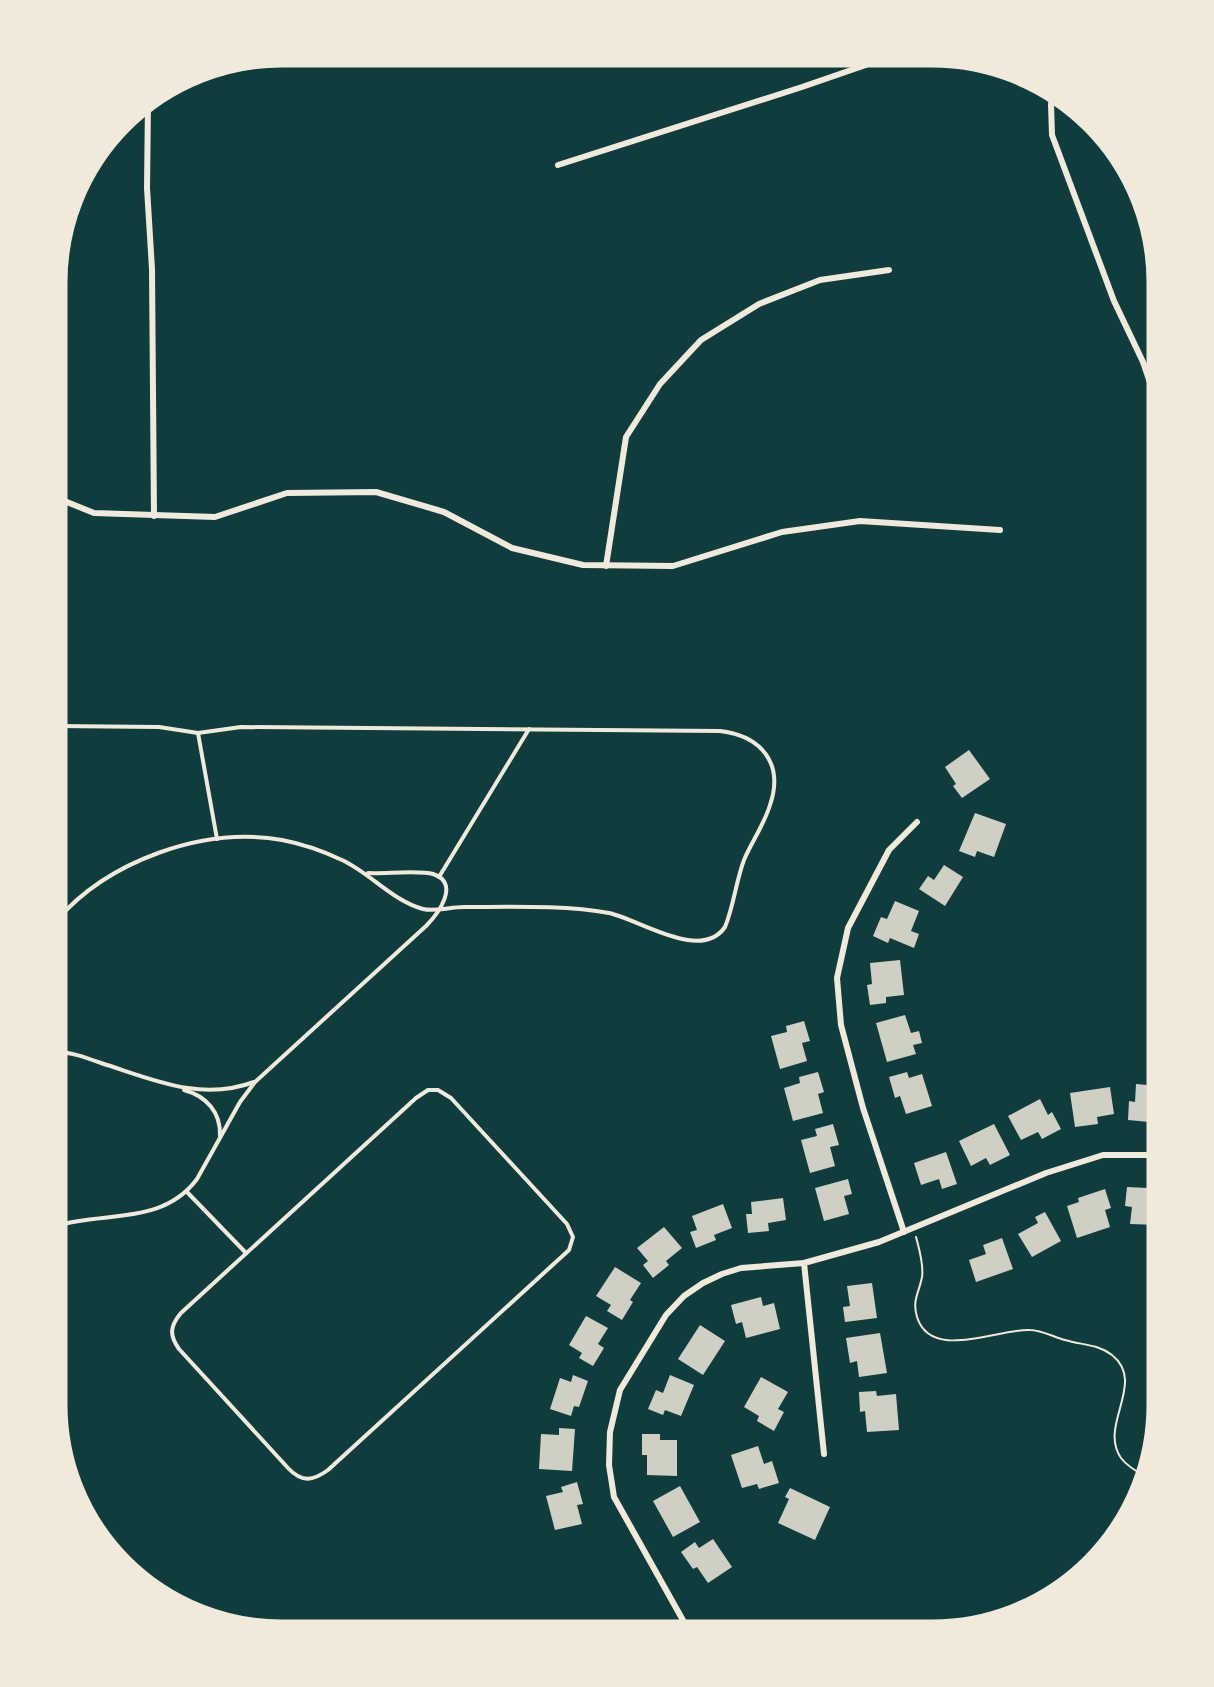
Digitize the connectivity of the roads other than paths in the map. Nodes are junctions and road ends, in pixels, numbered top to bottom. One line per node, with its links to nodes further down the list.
1 (863, 66): 4 (street)
2 (1052, 102): 6 (street)
3 (148, 114): 8 (street)
4 (558, 165)
5 (889, 270): 10 (street)
6 (1148, 376)
7 (66, 502): 8 (street)
8 (154, 516): 10 (street)
9 (1000, 530): 10 (street)
10 (606, 566)
11 (66, 726): 13 (lane)
12 (529, 729): 13 (lane); 17 (lane); 18 (lane)
13 (198, 733): 15 (lane)
14 (917, 822): 27 (street)
15 (217, 839): 16 (lane); 19 (lane)
16 (366, 873): 17 (lane); 18 (lane)
17 (439, 877): 18 (lane)
18 (441, 908): 21 (lane)
19 (66, 911)
20 (66, 1054): 22 (lane)
21 (255, 1082): 22 (lane); 23 (lane)
22 (175, 1087): 23 (lane)
23 (220, 1137): 25 (lane)
24 (1148, 1155): 27 (street)
25 (187, 1192): 26 (lane); 28 (lane)
26 (66, 1224)
27 (904, 1232): 29 (street)
28 (246, 1253): 28 (lane)
29 (804, 1263): 30 (street); 31 (street)
30 (824, 1454)
31 (683, 1621)

